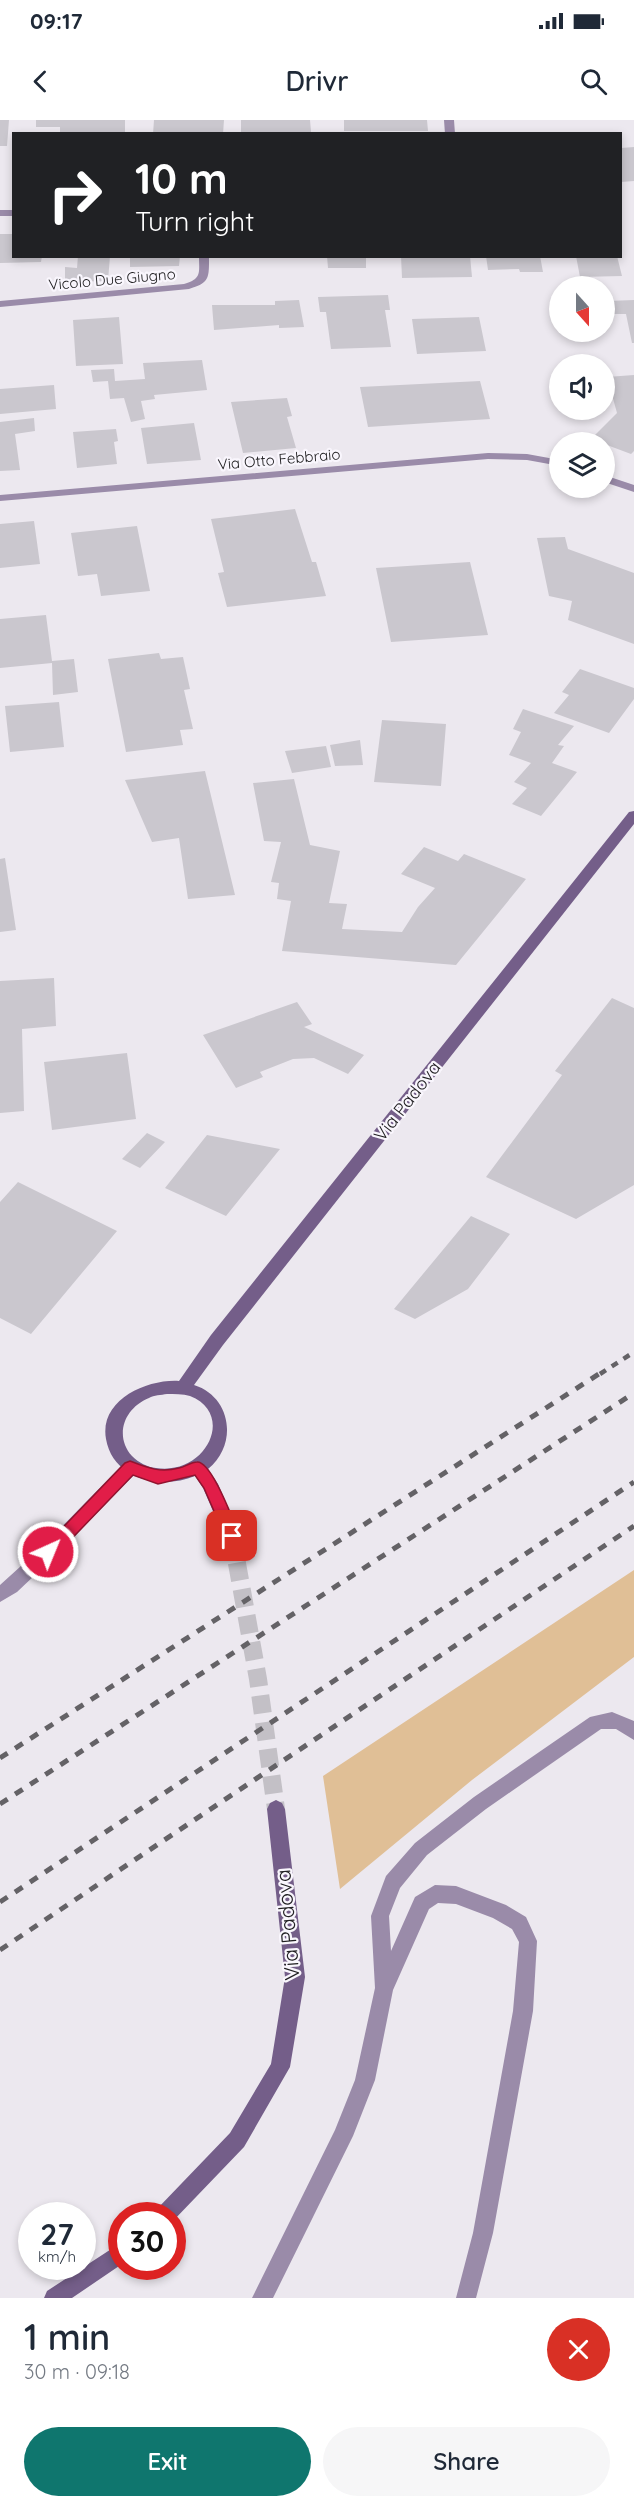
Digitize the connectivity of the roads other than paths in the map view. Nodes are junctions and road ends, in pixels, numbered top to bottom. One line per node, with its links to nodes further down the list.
1 (204, 258): 2 (street, Vicolo Due Giugno)
2 (0, 304)
3 (549, 461): 6 (street, Via Otto Febbraio)
4 (615, 482): 5 (street)
5 (634, 489)
6 (0, 498)
7 (634, 815): 8 (street, Via Padova)
8 (183, 1388): 9 (street); 10 (street)
9 (130, 1468): 10 (street); 12 (street)
10 (198, 1468): 11 (street)
11 (232, 1536)
12 (0, 1595)
13 (634, 1732): 15 (street)
14 (276, 1809): 16 (street, Via Padova)
15 (384, 1990): 19 (street); 20 (street)
16 (177, 2202)
17 (108, 2261): 18 (street)
18 (54, 2298)
19 (262, 2298)
20 (466, 2298)

